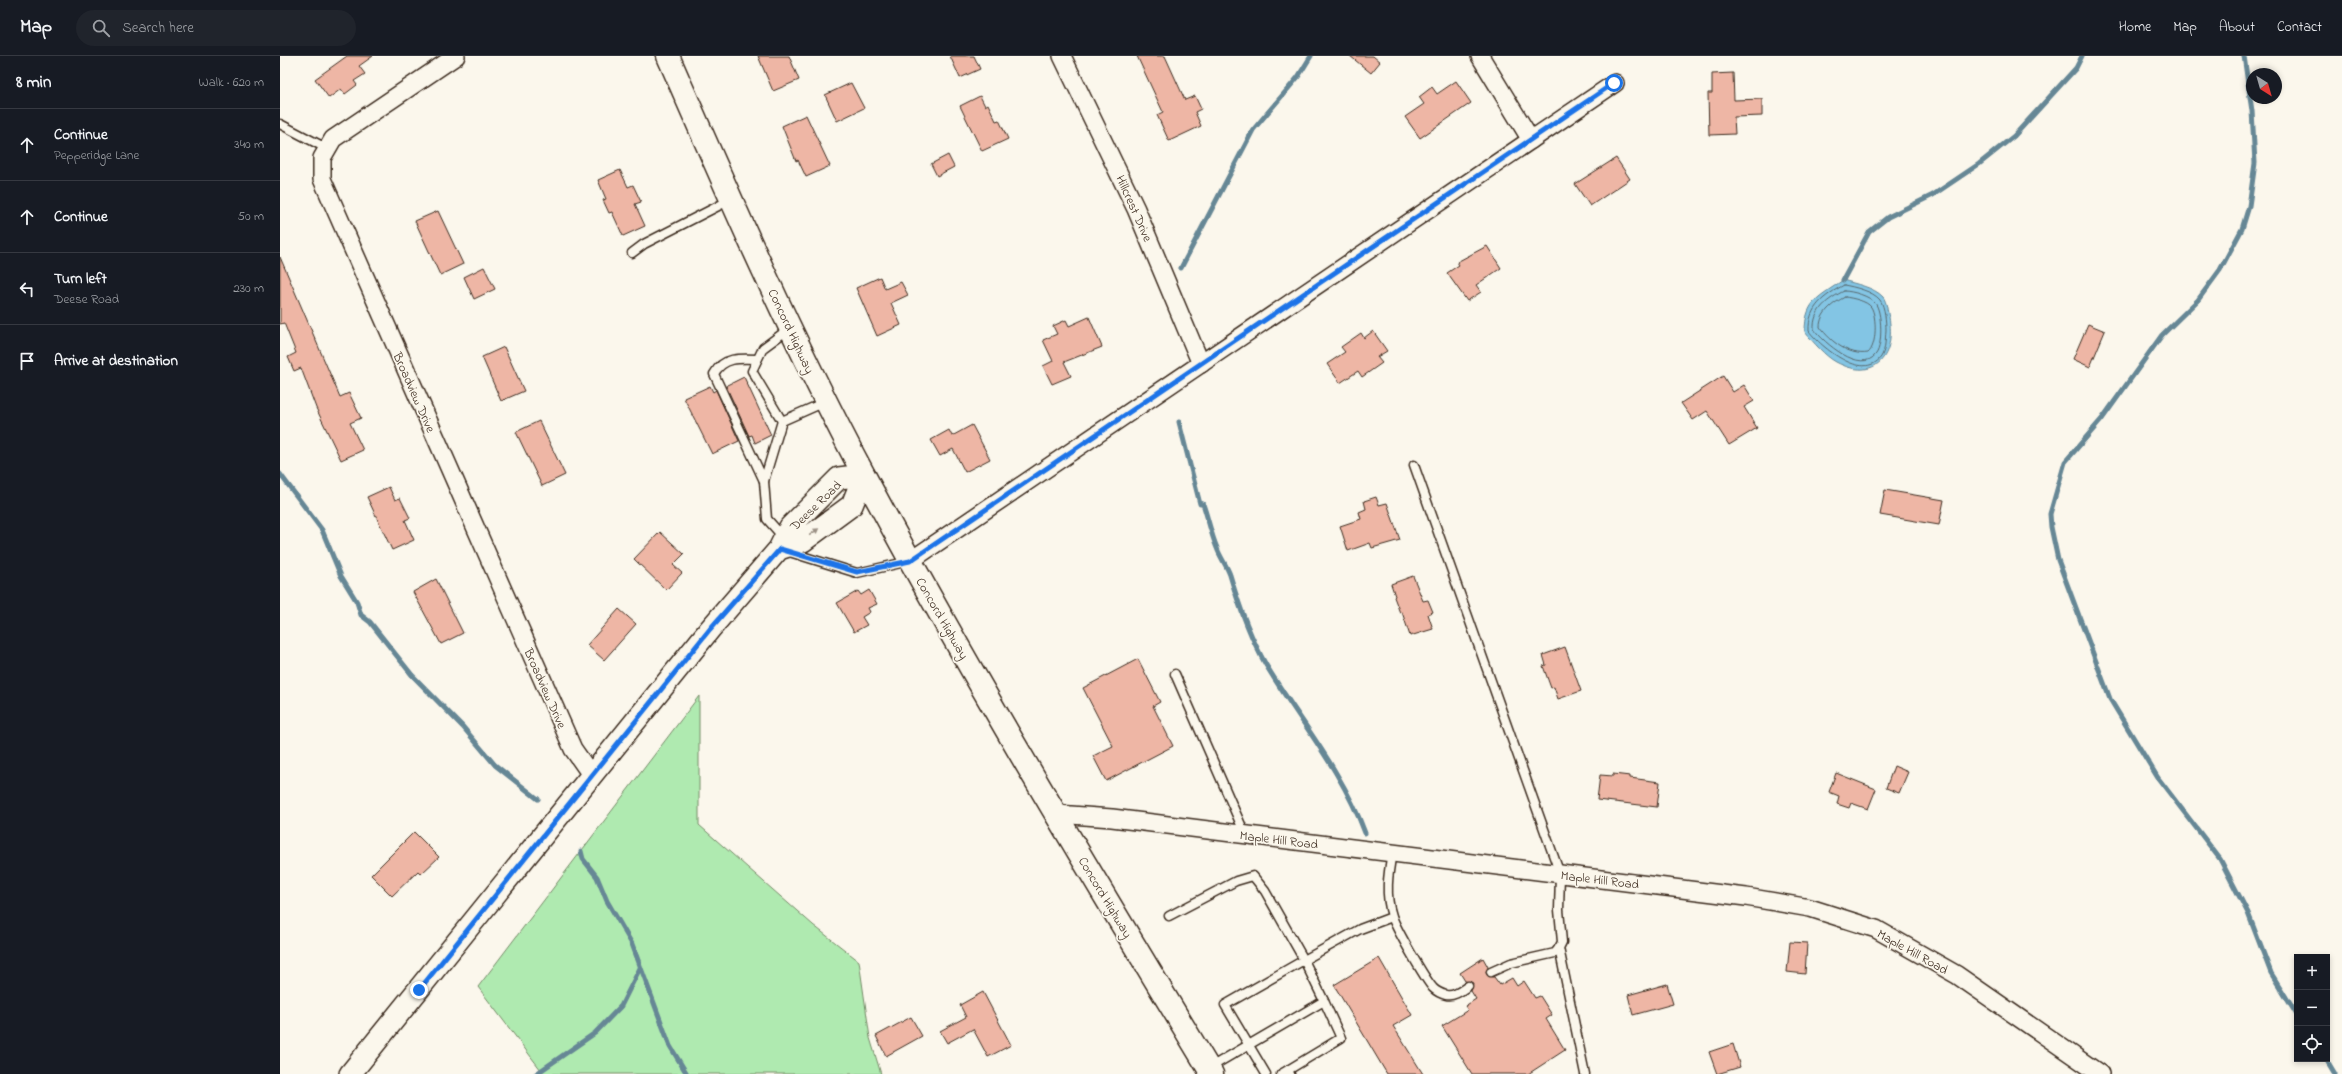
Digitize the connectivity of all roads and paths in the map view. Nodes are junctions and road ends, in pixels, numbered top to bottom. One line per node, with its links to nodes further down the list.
1 (456, 56): 8 (street, Broadview Drive)
2 (668, 56): 9 (highway, Concord Highway)
3 (1062, 56): 13 (street, Hillcrest Drive)
4 (1480, 56): 7 (street)
5 (1614, 83): 7 (street)
6 (280, 124): 8 (lane)
7 (1531, 140): 13 (street)
8 (326, 148): 22 (street, Broadview Drive)
9 (731, 199): 10 (lane); 11 (highway, Concord Highway)
10 (632, 253)
11 (790, 328): 12 (lane); 14 (highway, Concord Highway)
12 (758, 359): 15 (lane); 18 (lane)
13 (1201, 364): 20 (street)
14 (826, 402): 15 (lane); 17 (highway, Concord Highway)
15 (782, 421): 18 (lane)
16 (1414, 465): 26 (lane)
17 (864, 475): 19 (street, Deese Road); 19 (street, Deese Road, one-way to 17); 20 (highway, Concord Highway)
18 (764, 481): 19 (lane)
19 (782, 544): 20 (lane); 22 (street, Deese Road)
20 (910, 561): 23 (highway, Concord Highway)
21 (1175, 674): 24 (lane)
22 (592, 776): 37 (street, Deese Road)
23 (1057, 814): 24 (street, Maple Hill Road); 35 (highway, Concord Highway)
24 (1246, 835): 25 (street, Maple Hill Road)
25 (1392, 853): 26 (street, Maple Hill Road); 28 (lane)
26 (1560, 874): 29 (lane); 40 (street, Maple Hill Road)
27 (1169, 916): 30 (lane)
28 (1392, 917): 30 (lane); 32 (lane)
29 (1559, 948): 31 (lane); 39 (lane)
30 (1304, 960): 33 (lane); 34 (lane)
31 (1491, 972)
32 (1468, 986)
33 (1324, 1001): 34 (lane); 36 (lane)
34 (1248, 1045): 35 (lane); 38 (lane)
35 (1210, 1071)
36 (1286, 1073)
37 (350, 1074)
38 (1266, 1074)
39 (1586, 1074)
40 (2100, 1074)

